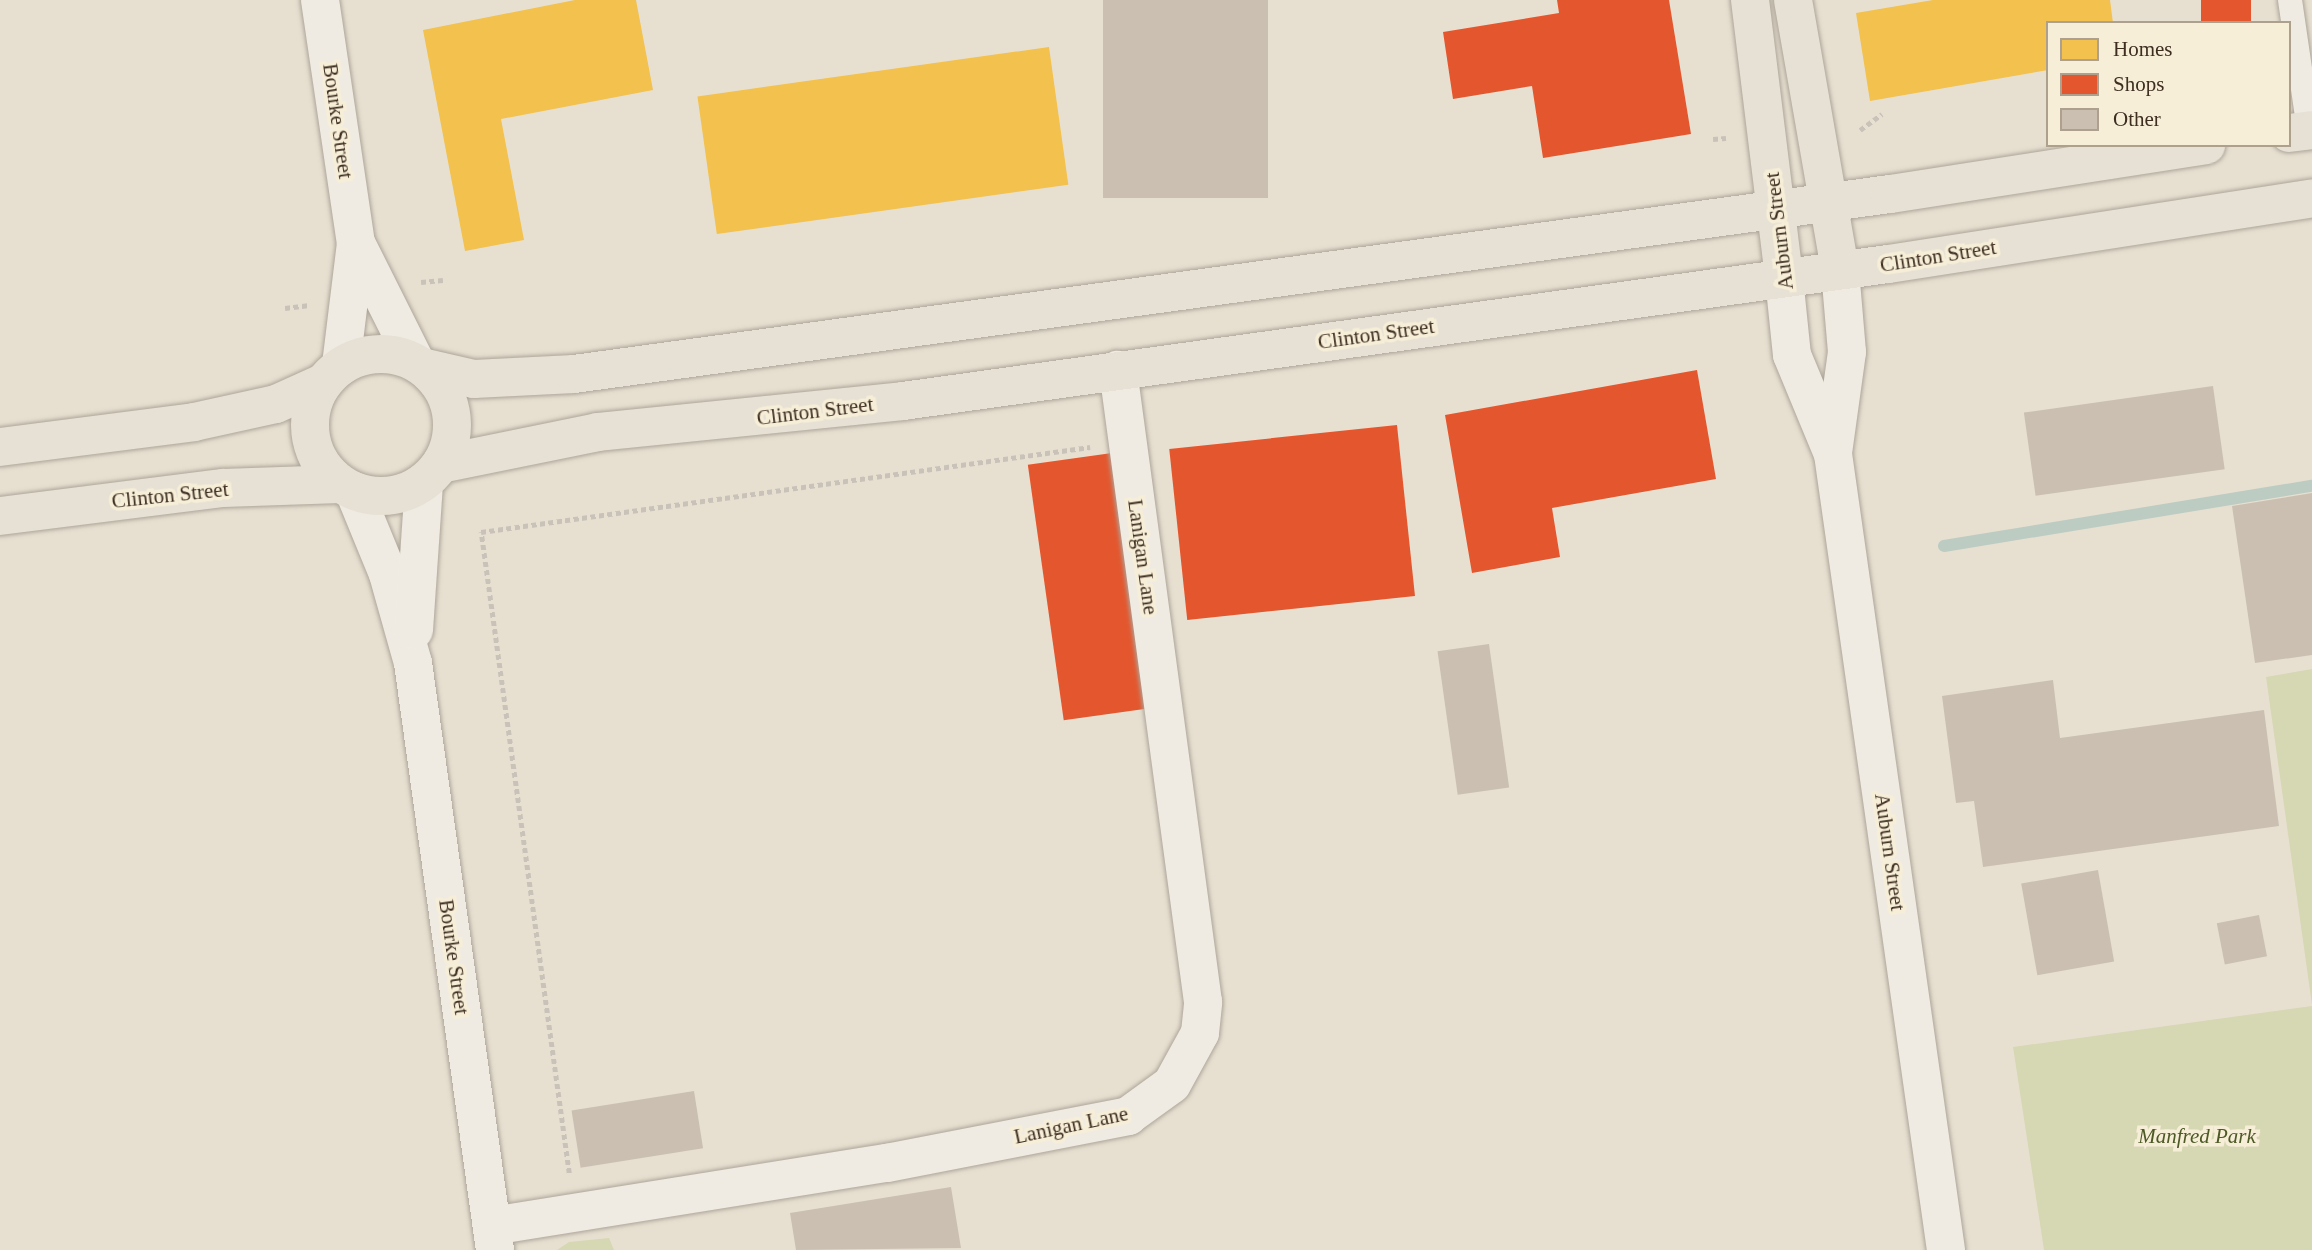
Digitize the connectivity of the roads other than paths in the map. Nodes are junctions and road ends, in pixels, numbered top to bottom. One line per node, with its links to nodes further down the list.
1 (320, 0): 10 (street, Bourke Street)
2 (1750, 0): 9 (main road, Auburn Street)
3 (1793, 0): 8 (main road, Auburn Street)
4 (2290, 0): 5 (lane)
5 (2303, 131)
6 (2192, 147): 8 (main road)
7 (2312, 198): 11 (main road, Clinton Street)
8 (1831, 200): 9 (main road); 11 (main road, Auburn Street)
9 (1776, 207): 12 (main road, Auburn Street); 13 (main road)
10 (356, 243): 13 (street, Bourke Street); 15 (street, Bourke Street)
11 (1840, 270): 12 (main road, Clinton Street); 17 (street, Auburn Street)
12 (1784, 278): 14 (main road, Clinton Street); 17 (street, Auburn Street)
13 (421, 365): 15 (main road); 18 (main road)
14 (1118, 370): 18 (main road, Clinton Street); 22 (street, Lanigan Lane)
15 (332, 374): 16 (main road); 19 (main road)
16 (0, 447)
17 (1833, 454): 23 (street, Auburn Street)
18 (432, 473): 19 (main road); 21 (street, Bourke Street)
19 (347, 487): 20 (main road, Clinton Street); 21 (street, Bourke Street)
20 (0, 516)
21 (413, 663): 22 (street, Bourke Street)
22 (493, 1238)
23 (1946, 1250)

